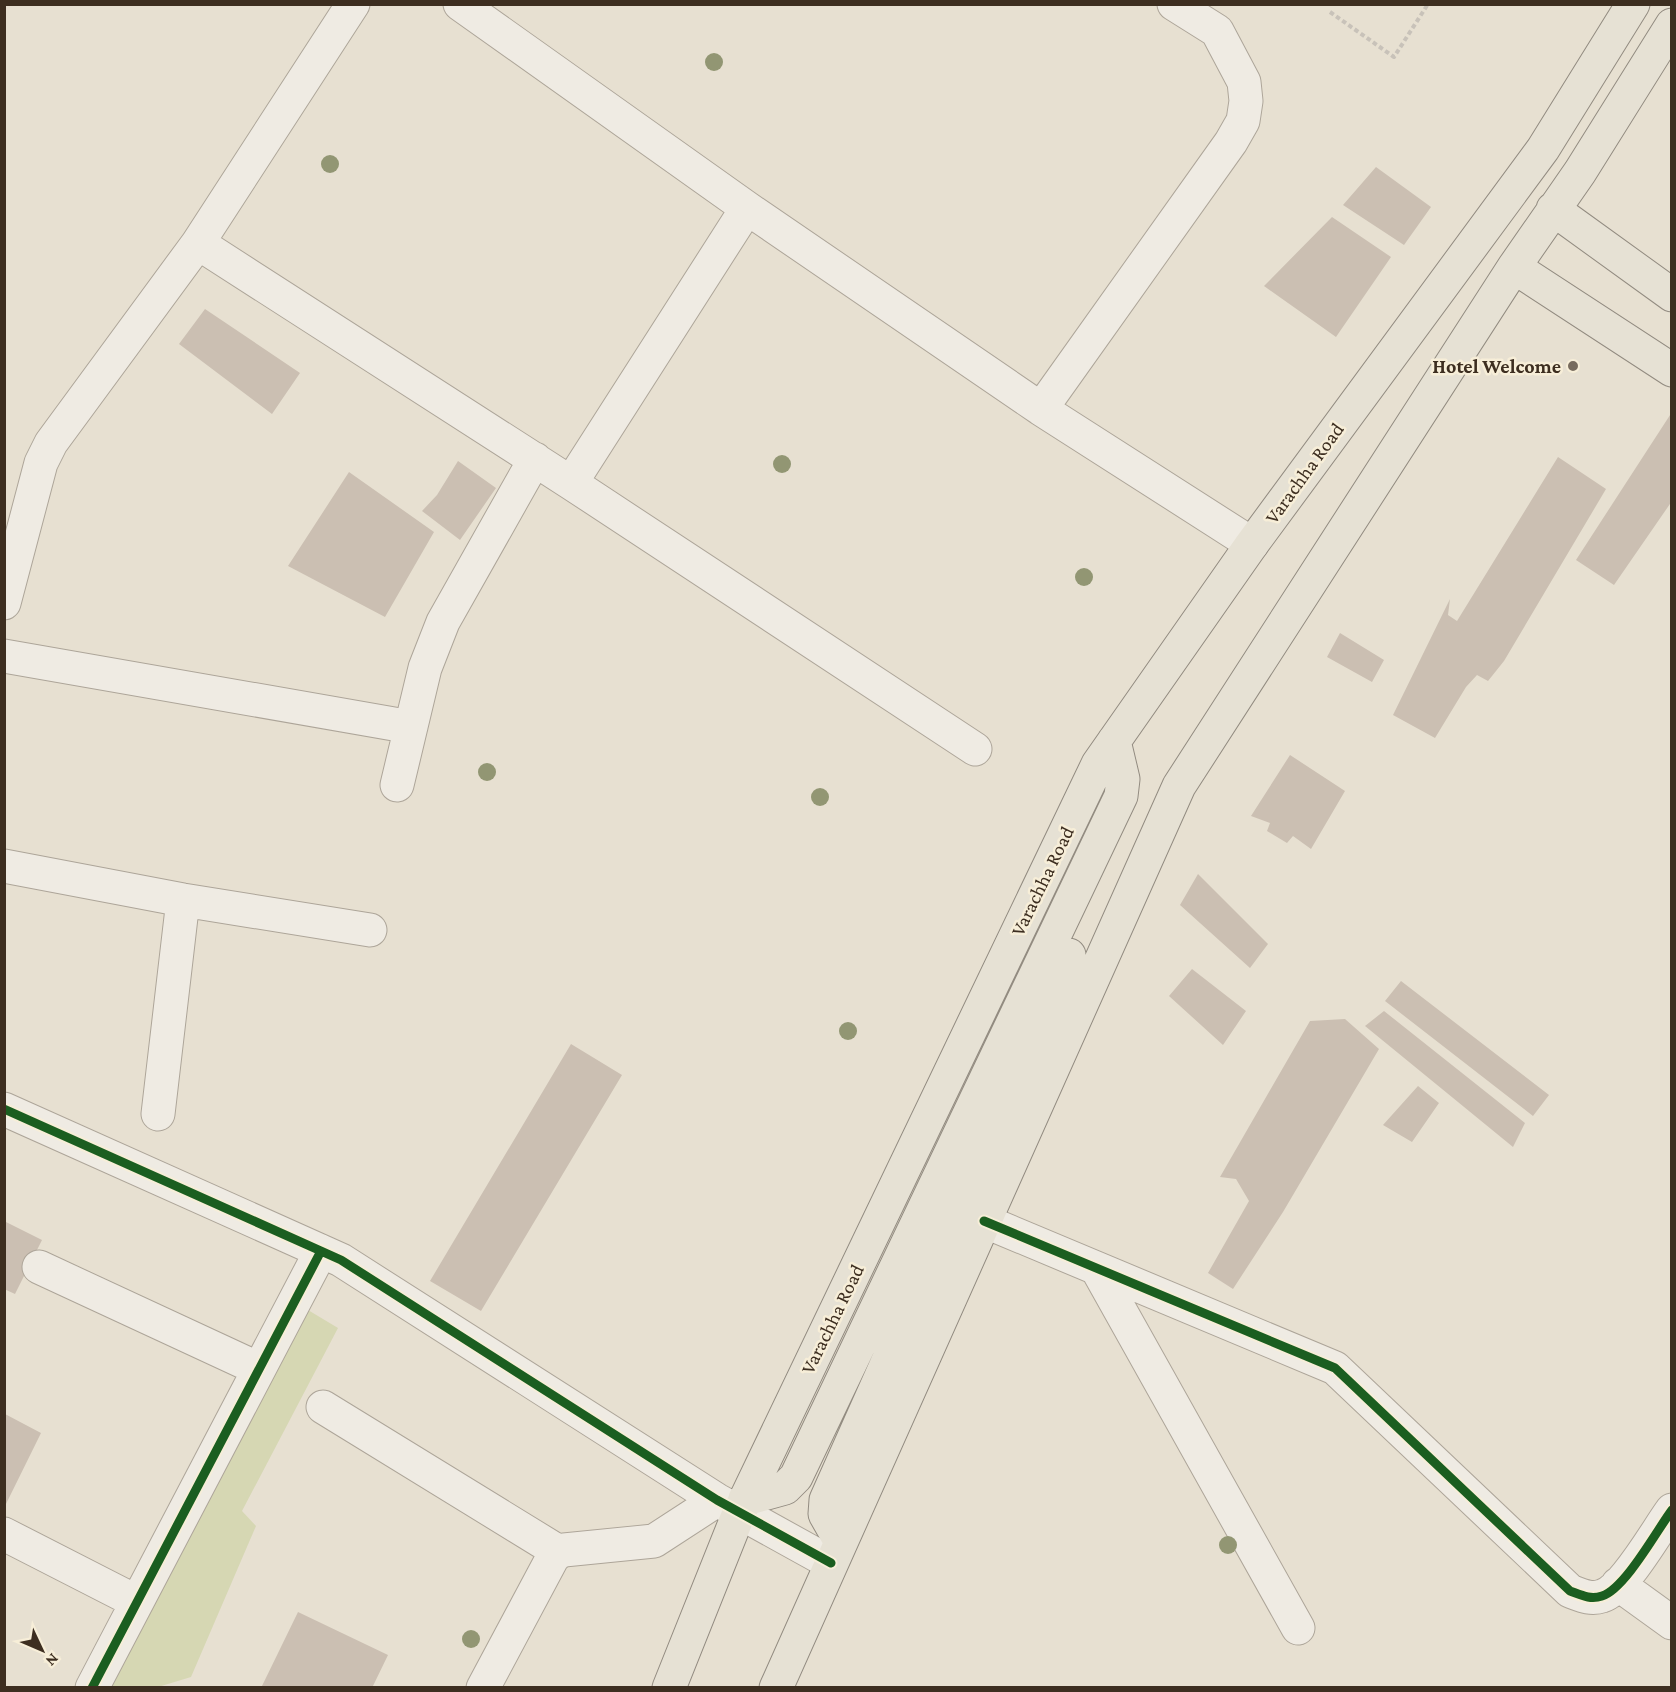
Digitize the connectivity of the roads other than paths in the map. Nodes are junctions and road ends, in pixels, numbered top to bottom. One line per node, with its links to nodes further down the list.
1 (353, 4): 8 (street)
2 (460, 4): 6 (street)
3 (1174, 4): 12 (street)
4 (1633, 4): 15 (main road, Varachha Road)
5 (1671, 25): 7 (main road)
6 (747, 208): 12 (street); 14 (street)
7 (1553, 209): 9 (main road); 10 (main road)
8 (198, 243): 13 (street); 16 (street)
9 (1514, 267): 11 (main road); 21 (main road)
10 (1671, 296)
11 (1671, 370)
12 (1041, 409): 15 (street)
13 (535, 459): 14 (street); 18 (street)
14 (571, 483): 19 (street)
15 (1252, 544): 33 (main road, Varachha Road)
16 (4, 603)
17 (4, 656): 18 (street)
18 (411, 727): 20 (street)
19 (975, 749)
20 (397, 785)
21 (1179, 786): 27 (main road); 37 (main road)
22 (4, 866): 23 (street)
23 (183, 900): 24 (street); 26 (street)
24 (370, 930)
25 (4, 1109): 28 (street)
26 (158, 1114)
27 (984, 1221): 30 (street); 37 (main road)
28 (321, 1251): 31 (street); 33 (street)
29 (39, 1267): 31 (street)
30 (1097, 1269): 38 (street); 41 (street)
31 (259, 1369): 39 (street)
32 (323, 1407): 36 (street)
33 (734, 1504): 36 (street); 37 (street); 44 (main road, Varachha Road)
34 (1671, 1510): 38 (street)
35 (4, 1534): 39 (street)
36 (559, 1552): 43 (street)
37 (836, 1553): 45 (main road)
38 (1618, 1584): 40 (street)
39 (137, 1602): 42 (street)
40 (1671, 1623)
41 (1298, 1628)
42 (92, 1688)
43 (483, 1688)
44 (669, 1688)
45 (776, 1688)

